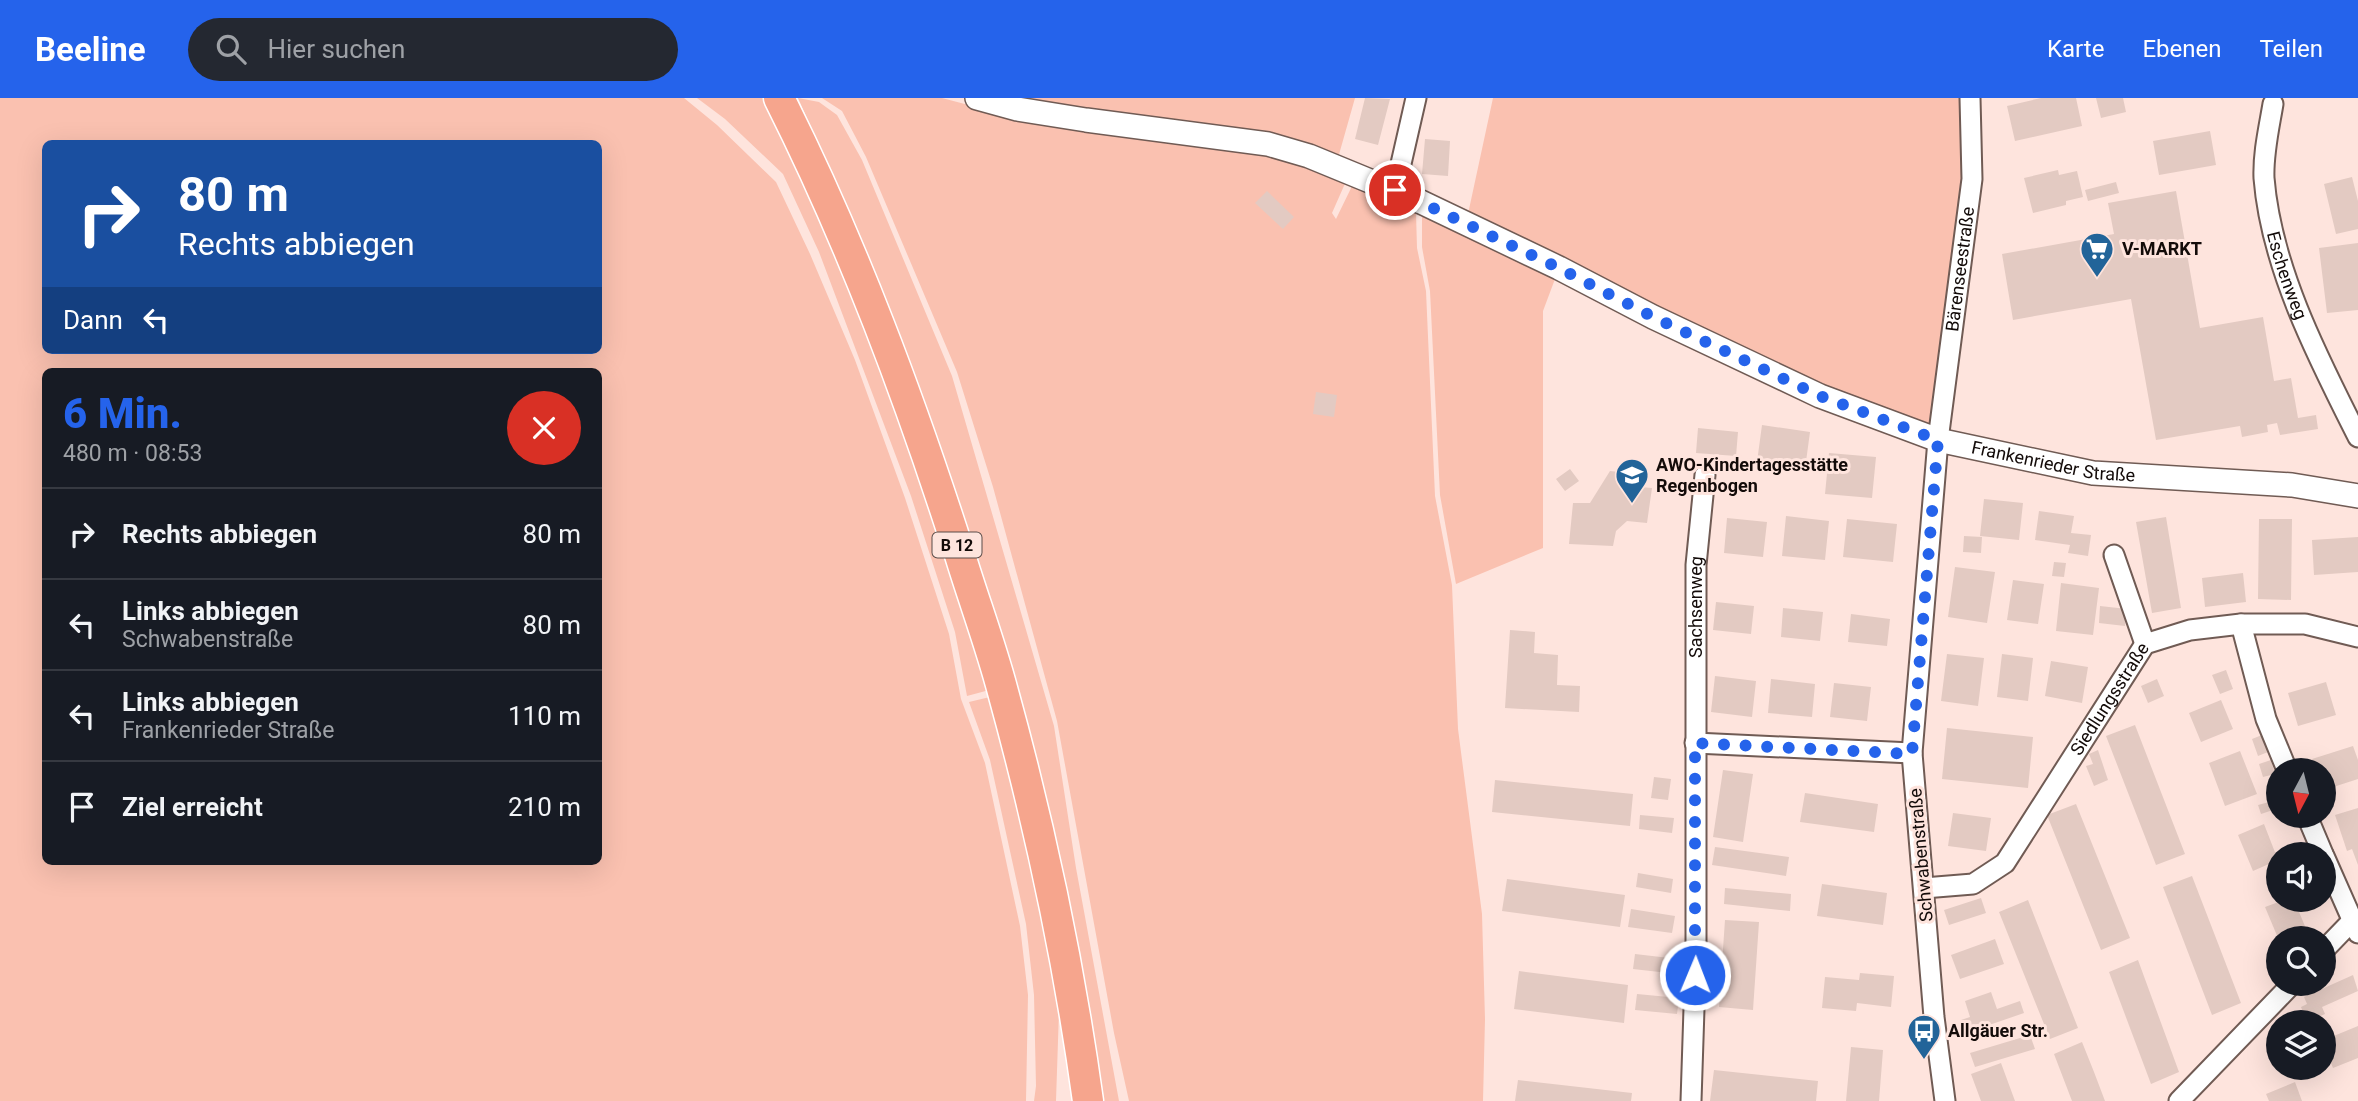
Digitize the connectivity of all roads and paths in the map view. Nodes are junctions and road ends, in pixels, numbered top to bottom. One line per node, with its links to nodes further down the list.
1 (977, 98): 6 (street, Frankenrieder Straße)
2 (1416, 98): 6 (street)
3 (1970, 98): 8 (street, Bärenseestraße)
4 (2273, 104): 7 (street, Eschenweg)
5 (785, 110): 23 (main road, B 12)
6 (1395, 190): 8 (street, Frankenrieder Straße)
7 (2358, 437)
8 (1938, 440): 10 (street, Frankenrieder Straße); 16 (street, Schwabenstraße)
9 (1705, 475): 15 (street, Sachsenweg)
10 (2358, 496)
11 (2114, 555): 14 (street)
12 (2241, 624): 13 (street, Siedlungsstraße); 14 (street, Siedlungsstraße); 17 (street)
13 (2358, 636)
14 (2145, 645): 19 (street, Siedlungsstraße)
15 (1695, 743): 16 (street); 24 (street, Sachsenweg)
16 (1912, 754): 19 (street, Schwabenstraße)
17 (2282, 758)
18 (2336, 883): 20 (street)
19 (1924, 888): 25 (street, Schwabenstraße)
20 (2355, 927): 21 (street)
21 (2336, 941)
22 (2280, 996): 26 (street)
23 (1088, 1101)
24 (1691, 1101)
25 (1945, 1101)
26 (2179, 1101)

